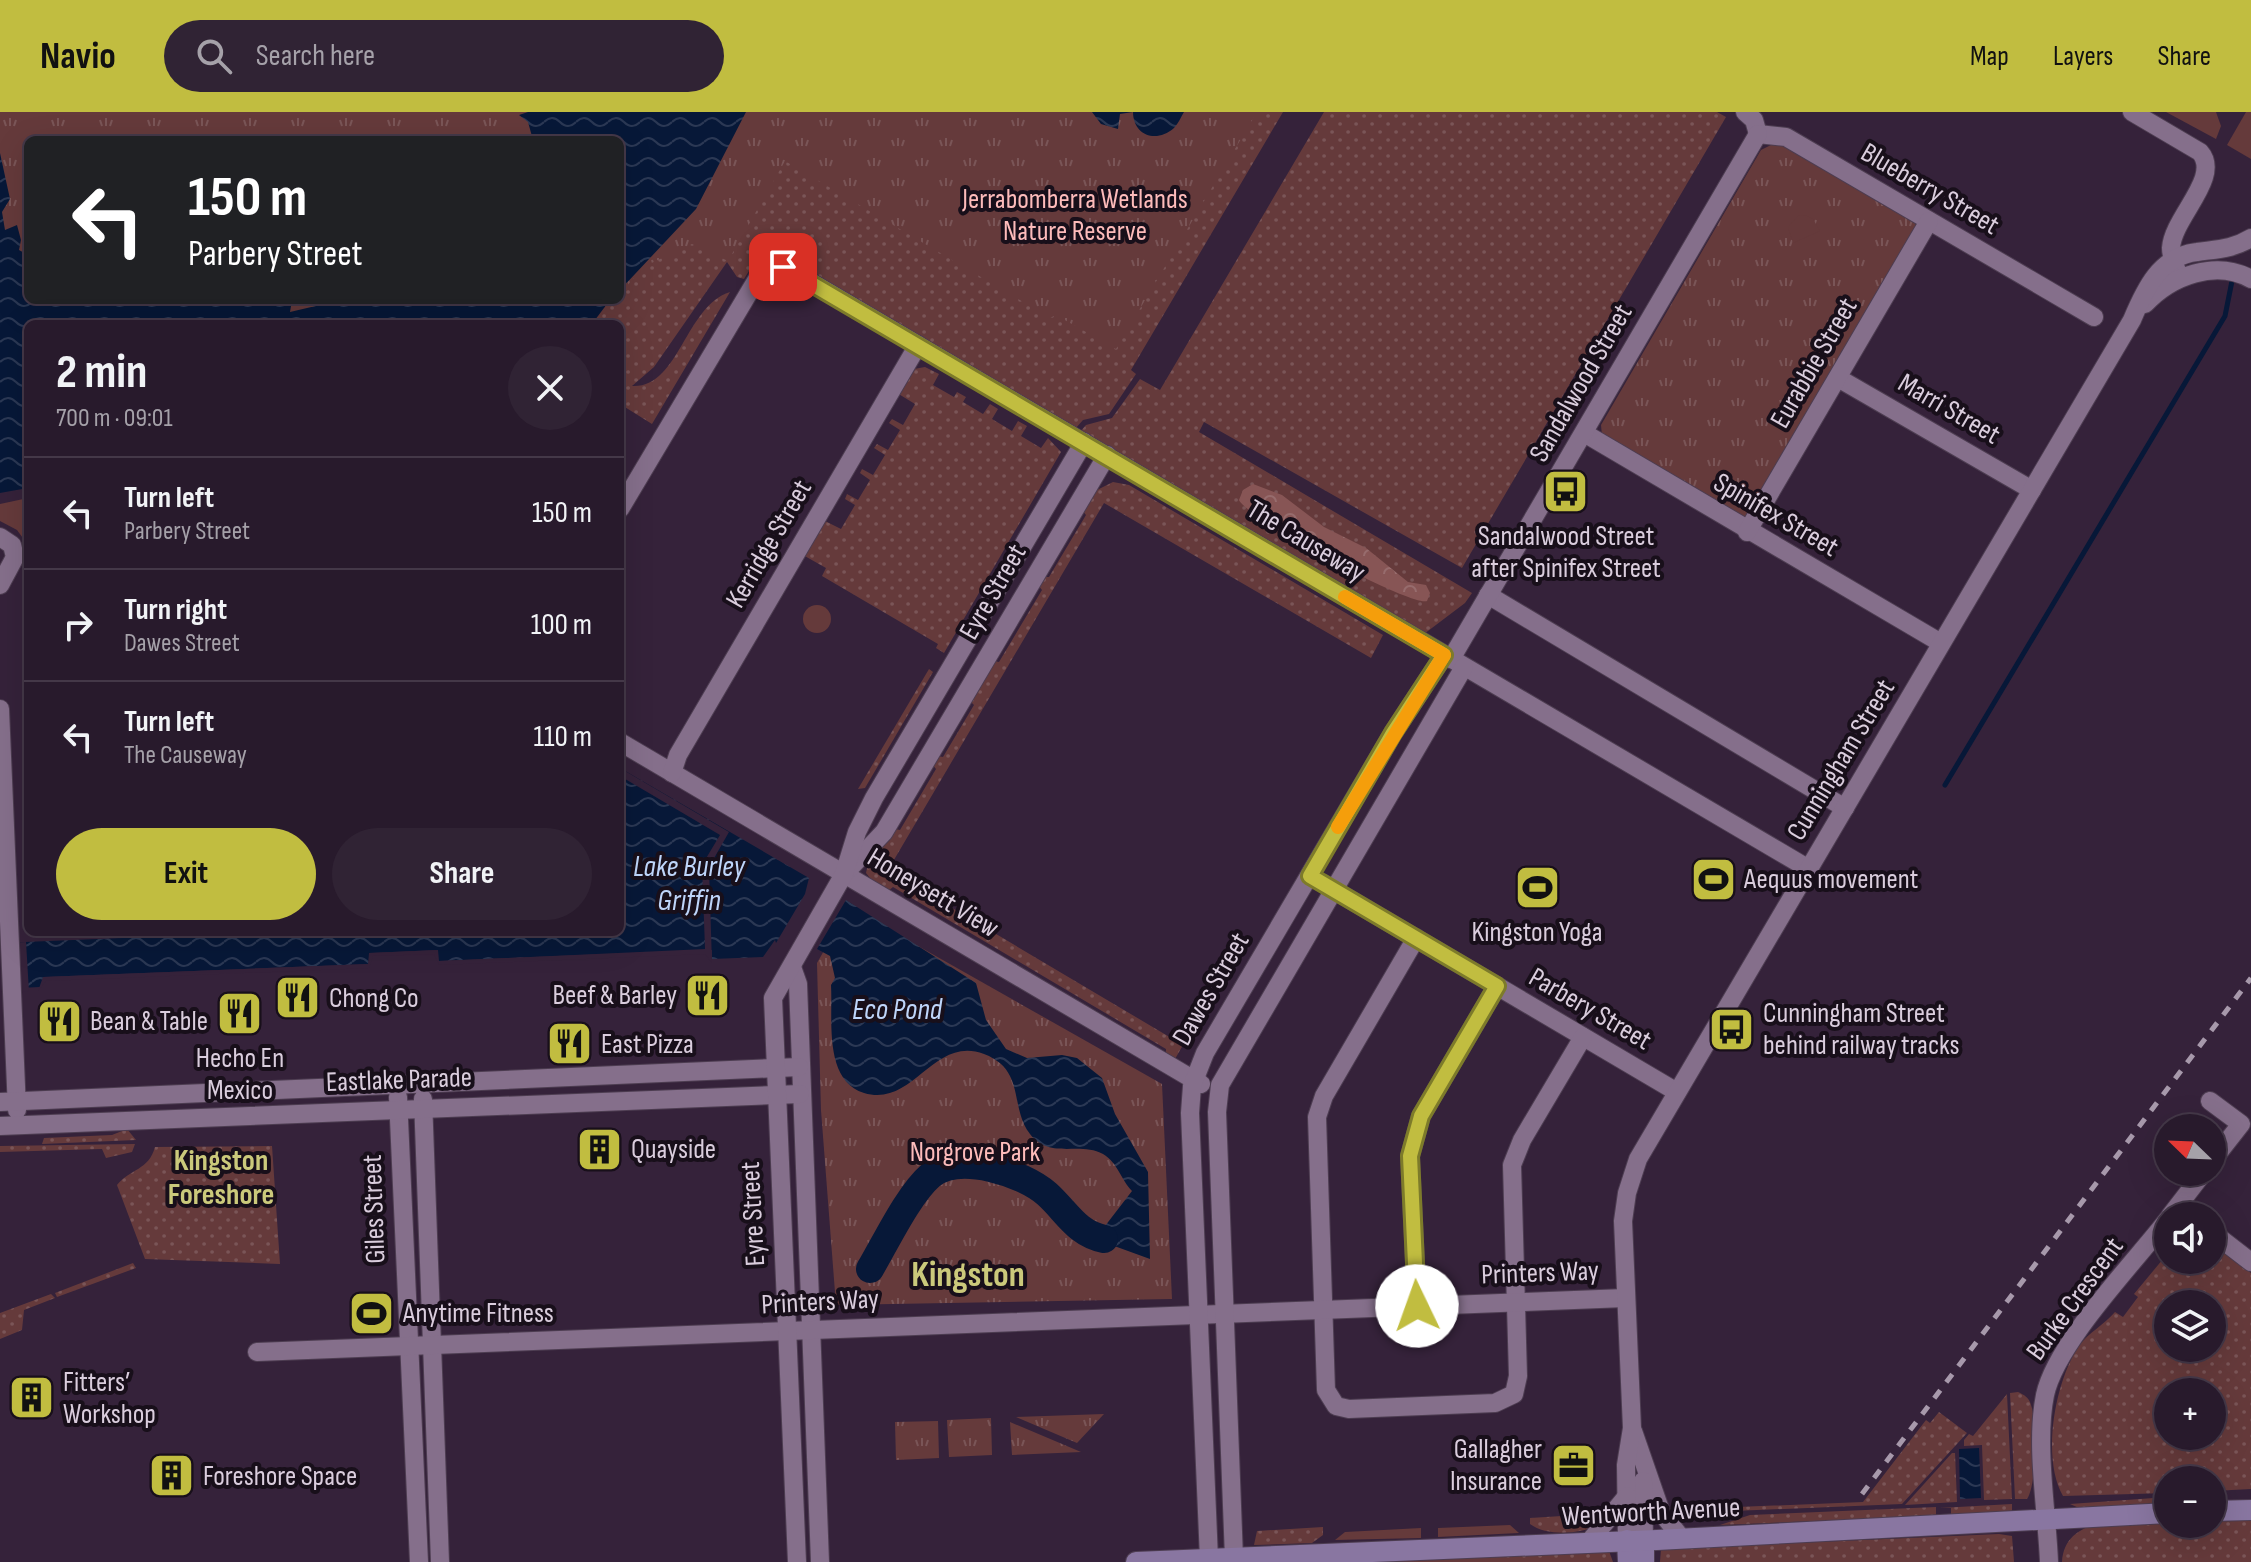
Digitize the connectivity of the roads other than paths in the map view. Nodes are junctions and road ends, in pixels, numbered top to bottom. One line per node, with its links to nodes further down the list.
1 (1745, 112): 3 (street)
2 (2132, 112): 6 (street)
3 (1758, 134): 4 (street, Blueberry Street); 13 (street, Sandalwood Street)
4 (1929, 221): 9 (street, Blueberry Street); 12 (street, Eurabbie Street)
5 (2251, 238): 6 (street)
6 (2173, 259): 7 (street); 10 (street, Cunningham Street)
7 (2180, 278): 8 (street, Cunningham Street); 10 (street, Cunningham Street)
8 (2251, 279)
9 (2094, 317)
10 (2132, 320): 16 (street, Cunningham Street)
11 (918, 345): 14 (street, The Causeway); 17 (street, The Causeway); 26 (street, Kerridge Street)
12 (1838, 378): 16 (street, Marri Street); 18 (street, Eurabbie Street)
13 (1584, 433): 18 (street, Spinifex Street); 21 (street, Sandalwood Street)
14 (1084, 442): 15 (street, The Causeway); 29 (street, Eyre Street)
15 (1107, 455): 23 (street, The Causeway); 29 (street, Eyre Street)
16 (2032, 490): 22 (street, Cunningham Street)
17 (624, 502)
18 (1747, 532): 22 (street, Spinifex Street)
19 (0, 537): 20 (street)
20 (0, 585)
21 (1488, 595): 23 (street, Sandalwood Street); 27 (street)
22 (1941, 643): 27 (street, Cunningham Street)
23 (1453, 660): 28 (street, The Causeway); 30 (street, Dawes Street); 31 (street, Dawes Street)
24 (0, 709): 46 (street)
25 (624, 744): 26 (street, Honeysett View)
26 (672, 773): 29 (street, Honeysett View)
27 (1845, 808): 28 (street, Cunningham Street)
28 (1809, 869): 42 (street, Cunningham Street)
29 (844, 874): 33 (street, Eyre Street); 38 (street, Honeysett View)
30 (1310, 876): 31 (street, Parbery Street); 38 (street, Dawes Street)
31 (1332, 889): 32 (street, Parbery Street); 41 (street, Dawes Street)
32 (1416, 938): 34 (street, Parbery Street); 57 (street)
33 (792, 967): 36 (street, Eyre Street); 37 (street, Eyre Street)
34 (1497, 986): 35 (street, Parbery Street); 56 (street)
35 (1583, 1037): 42 (street, Parbery Street); 55 (street)
36 (799, 1067): 37 (street, Eastlake Parade); 44 (street, Eyre Street)
37 (775, 1069): 39 (street, Eastlake Parade); 43 (street, Eyre Street)
38 (1194, 1080): 41 (street, Honeysett View); 59 (street, Dawes Street)
39 (422, 1084): 40 (street, Eastlake Parade); 47 (street, Giles Street)
40 (397, 1085): 46 (street, Eastlake Parade); 48 (street, Giles Street)
41 (1218, 1091): 58 (street, Dawes Street)
42 (1677, 1092): 54 (street, Cunningham Street)
43 (776, 1094): 44 (street, Eastlake Parade); 47 (street, Eastlake Parade); 61 (street, Eyre Street)
44 (800, 1094): 60 (street, Eyre Street)
45 (2210, 1101): 50 (street)
46 (8, 1102): 49 (street)
47 (423, 1108): 48 (street, Eastlake Parade); 62 (street, Giles Street)
48 (398, 1109): 49 (street, Eastlake Parade); 63 (street, Giles Street)
49 (9, 1125)
50 (2226, 1143)
51 (2154, 1242): 75 (street, Burke Crescent)
52 (2226, 1243): 53 (street)
53 (2251, 1262)
54 (1625, 1298): 55 (street, Printers Way); 65 (street, Cunningham Street)
55 (1516, 1301): 56 (street, Printers Way); 57 (street)
56 (1417, 1306): 57 (street, Printers Way)
57 (1323, 1309): 58 (street, Printers Way)
58 (1225, 1313): 59 (street, Printers Way); 67 (street, Dawes Street)
59 (1197, 1314): 60 (street, Printers Way); 68 (street, Dawes Street)
60 (810, 1330): 61 (street, Printers Way); 70 (street, Eyre Street)
61 (788, 1331): 62 (street, Printers Way); 73 (street, Eyre Street)
62 (432, 1345): 63 (street, Printers Way); 76 (street, Giles Street)
63 (408, 1346): 64 (street, Printers Way); 77 (street, Giles Street)
64 (257, 1352)
65 (1632, 1428): 66 (street, Cunningham Street); 69 (street, Cunningham Street)
66 (1643, 1466): 78 (street, Cunningham Street); 79 (street, Cunningham Street)
67 (1232, 1492): 68 (street); 81 (street, Dawes Street)
68 (1206, 1494): 82 (street, Dawes Street)
69 (1627, 1496): 79 (street, Cunningham Street); 80 (street)
70 (817, 1510): 73 (street); 86 (street, Eyre Street)
71 (2251, 1510): 72 (main road)
72 (2226, 1511)
73 (795, 1512): 85 (street, Eyre Street)
74 (2154, 1514): 75 (main road, Wentworth Avenue)
75 (2047, 1518): 78 (main road, Wentworth Avenue); 90 (street, Burke Crescent)
76 (439, 1521): 77 (street); 84 (street, Giles Street)
77 (417, 1522): 83 (street, Giles Street)
78 (1682, 1539): 79 (main road, Wentworth Avenue)
79 (1636, 1541): 80 (main road, Wentworth Avenue); 88 (main road, Cunningham Street); 89 (main road, Cunningham Street)
80 (1589, 1542): 81 (main road, Wentworth Avenue)
81 (1234, 1560): 82 (main road, Wentworth Avenue)
82 (1209, 1561): 87 (main road, Wentworth Avenue)
83 (419, 1562)
84 (440, 1562)
85 (797, 1562)
86 (820, 1562)
87 (1136, 1562)
88 (1628, 1562)
89 (1644, 1562)
90 (2049, 1562)

